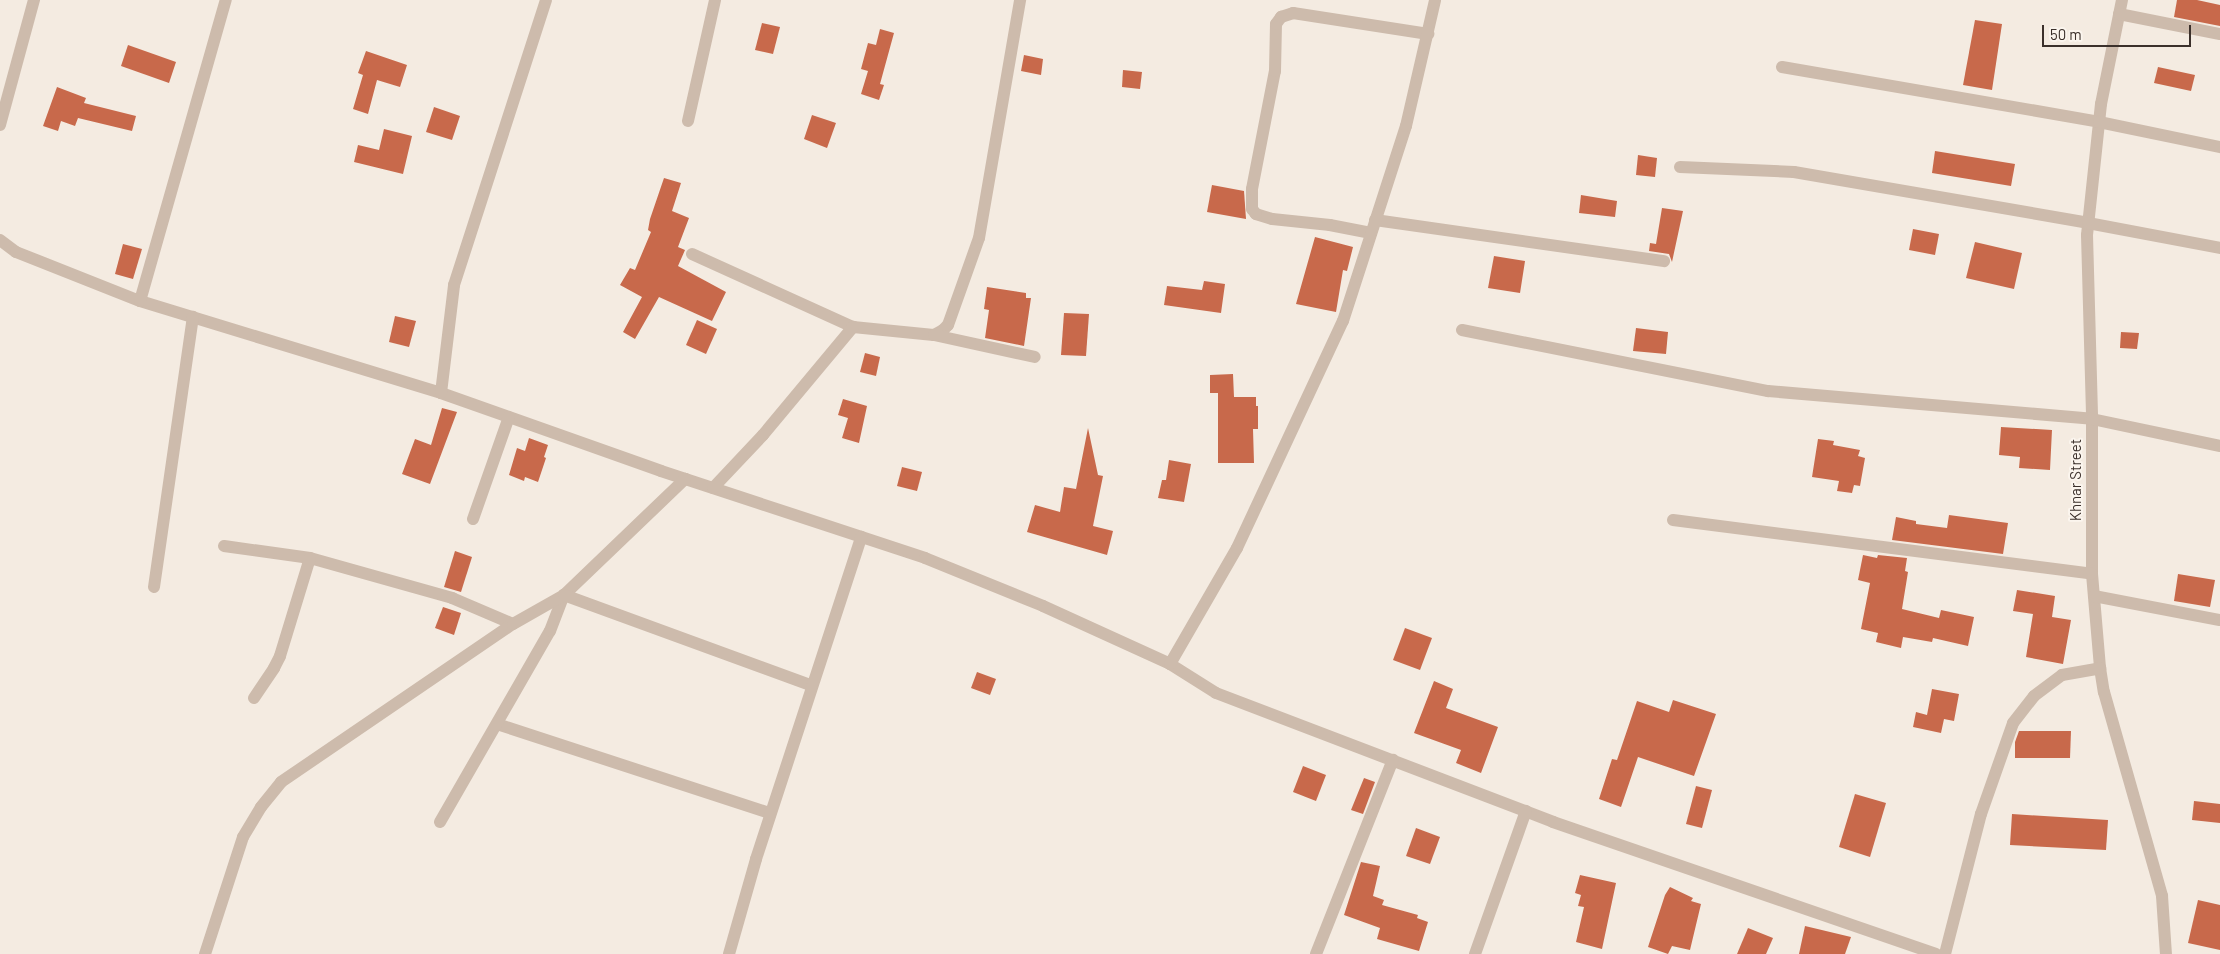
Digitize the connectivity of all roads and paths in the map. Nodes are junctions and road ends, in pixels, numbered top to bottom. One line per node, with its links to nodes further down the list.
1 (34, 0): 14 (street)
2 (226, 0): 24 (street)
3 (546, 0): 30 (street)
4 (715, 0): 12 (street)
5 (1020, 0): 28 (street)
6 (1435, 0): 9 (street)
7 (2122, 0): 8 (street, Khnar Street)
8 (2119, 14): 10 (street); 13 (street, Khnar Street)
9 (1428, 34): 17 (street); 19 (street)
10 (2220, 34)
11 (1782, 67): 13 (street)
12 (688, 121)
13 (2099, 122): 15 (street); 18 (street, Khnar Street)
14 (0, 125)
15 (2220, 147)
16 (1680, 166): 18 (street)
17 (1375, 220): 19 (street); 23 (street)
18 (2088, 222): 21 (street); 32 (street, Khnar Street)
19 (1371, 233): 47 (street)
20 (0, 240): 24 (street)
21 (2220, 248)
22 (692, 254): 26 (street)
23 (1664, 261)
24 (140, 301): 25 (street)
25 (193, 317): 30 (street); 42 (street)
26 (853, 328): 28 (street); 35 (street)
27 (1462, 330): 32 (street)
28 (934, 335): 29 (street)
29 (1035, 357)
30 (440, 394): 31 (street)
31 (509, 417): 34 (street); 36 (street)
32 (2092, 419): 33 (street); 41 (street, Khnar Street)
33 (2220, 446)
34 (685, 479): 35 (street); 43 (street)
35 (713, 488): 38 (street)
36 (473, 519)
37 (1673, 520): 41 (street)
38 (861, 537): 47 (street); 49 (street)
39 (224, 546): 40 (street)
40 (310, 558): 46 (street); 50 (street)
41 (2092, 574): 44 (street, Khnar Street)
42 (154, 587)
43 (564, 595): 46 (street); 49 (street); 51 (street)
44 (2094, 596): 45 (street); 48 (street, Khnar Street)
45 (2220, 620)
46 (513, 624): 56 (street)
47 (1170, 664): 52 (street)
48 (2100, 668): 61 (street); 62 (street, Khnar Street)
49 (812, 686): 54 (street)
50 (254, 698)
51 (497, 724): 54 (street); 55 (street)
52 (1393, 760): 53 (street); 58 (street)
53 (1526, 811): 59 (street); 60 (street)
54 (770, 813): 57 (street)
55 (440, 822)
56 (205, 954)
57 (729, 954)
58 (1316, 954)
59 (1475, 954)
60 (1936, 954)
61 (1945, 954)
62 (2166, 954)

